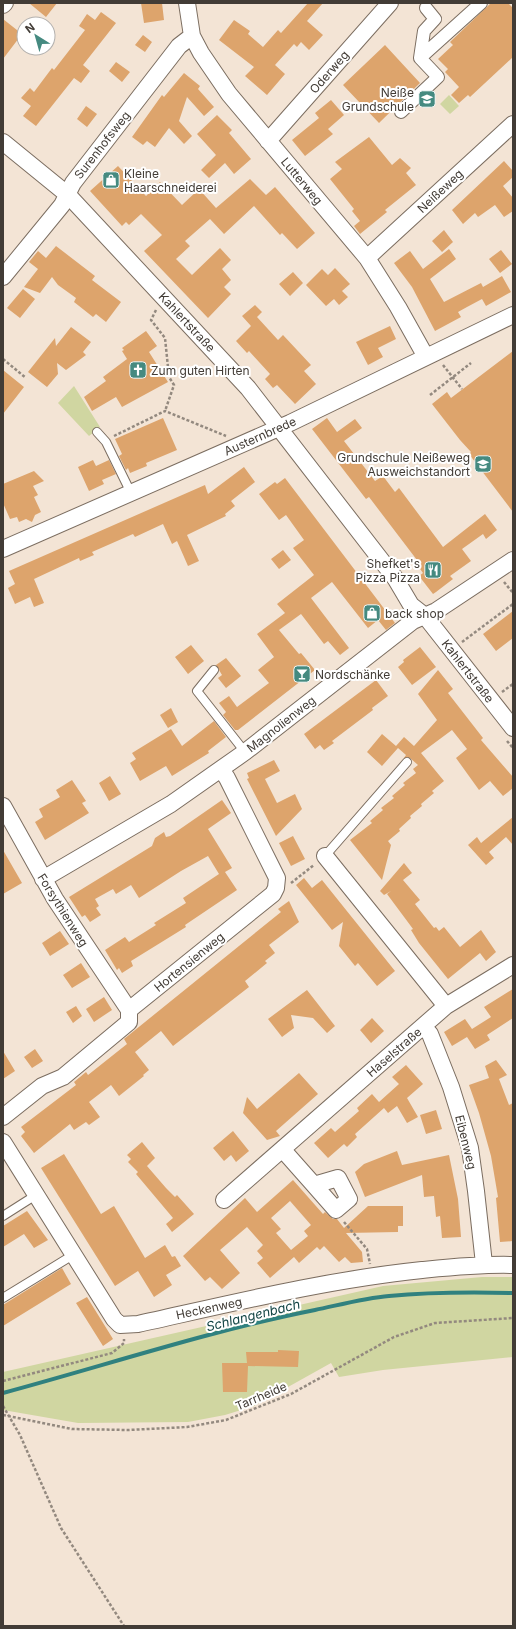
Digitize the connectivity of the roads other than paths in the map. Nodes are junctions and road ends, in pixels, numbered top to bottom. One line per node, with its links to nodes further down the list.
1 (5, 3): 5 (street)
2 (186, 3): 7 (street, Lutterweg)
3 (390, 3): 11 (street, Oderweg)
4 (481, 3): 8 (street)
5 (3, 5)
6 (426, 5): 8 (street)
7 (192, 36): 11 (street, Lutterweg); 13 (street, Surenhofsweg)
8 (420, 58): 9 (street)
9 (401, 112)
10 (513, 124): 14 (street, Neißeweg)
11 (268, 141): 14 (street, Lutterweg)
12 (3, 142): 13 (street, Kahlertstraße)
13 (68, 194): 15 (street, Surenhofsweg); 18 (street, Kahlertstraße)
14 (367, 258): 17 (street, Lutterweg)
15 (3, 276)
16 (513, 315): 17 (street, Austernbrede)
17 (431, 355): 18 (street, Austernbrede)
18 (279, 427): 20 (street, Austernbrede); 23 (street, Kahlertstraße)
19 (97, 432): 20 (lane)
20 (131, 493): 21 (street, Austernbrede)
21 (3, 549)
22 (513, 560): 23 (street, Magnolienweg)
23 (424, 615): 25 (street, Kahlertstraße); 26 (street, Magnolienweg)
24 (214, 670): 26 (lane)
25 (513, 728)
26 (245, 752): 28 (street, Magnolienweg)
27 (407, 762): 30 (lane)
28 (221, 769): 31 (street, Magnolienweg); 34 (street, Hortensienweg)
29 (3, 806): 31 (street, Forsythienweg)
30 (325, 856): 33 (street)
31 (44, 879): 34 (street, Forsythienweg)
32 (513, 965): 33 (street, Haselstraße)
33 (446, 1006): 35 (street, Haselstraße)
34 (129, 1010): 36 (street)
35 (423, 1026): 38 (street, Haselstraße); 44 (street, Eibenweg)
36 (3, 1117)
37 (3, 1142): 40 (street)
38 (283, 1150): 39 (street); 41 (street, Haselstraße)
39 (314, 1185): 39 (street)
40 (36, 1196): 42 (lane); 43 (street)
41 (224, 1200)
42 (3, 1216)
43 (73, 1255): 44 (street, Heckenweg); 46 (lane)
44 (484, 1264): 45 (street, Heckenweg)
45 (513, 1265)
46 (3, 1298)

